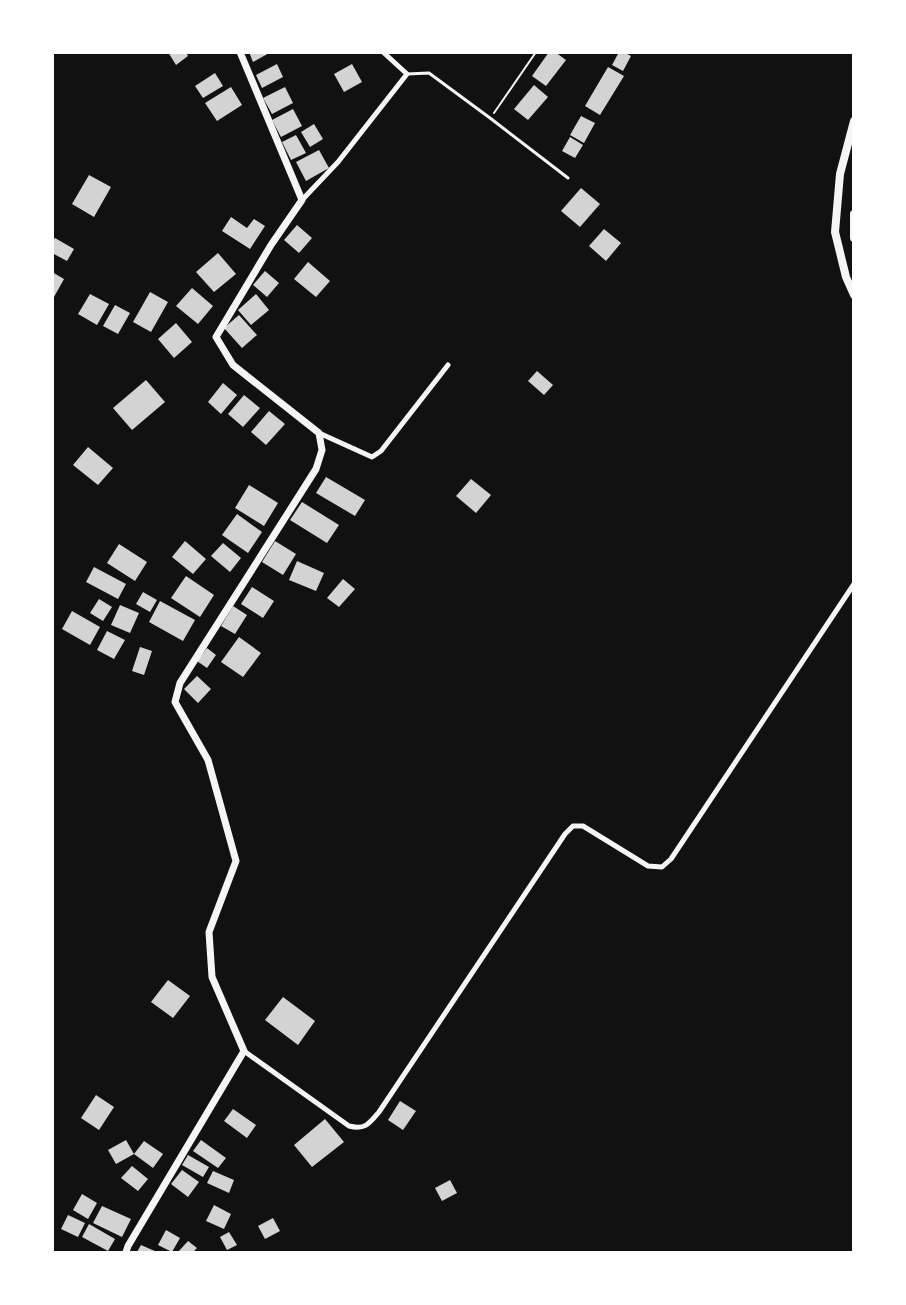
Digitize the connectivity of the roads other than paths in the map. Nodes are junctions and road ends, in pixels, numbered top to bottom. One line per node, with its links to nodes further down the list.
1 (240, 52): 6 (street)
2 (382, 52): 3 (street)
3 (407, 74): 5 (lane); 6 (street)
4 (854, 120): 9 (main road)
5 (568, 178)
6 (302, 200): 11 (street)
7 (854, 214): 8 (main road)
8 (854, 238)
9 (854, 295)
10 (448, 365): 11 (street)
11 (319, 433): 13 (street)
12 (854, 584): 13 (street)
13 (244, 1051): 14 (street)
14 (126, 1252)

